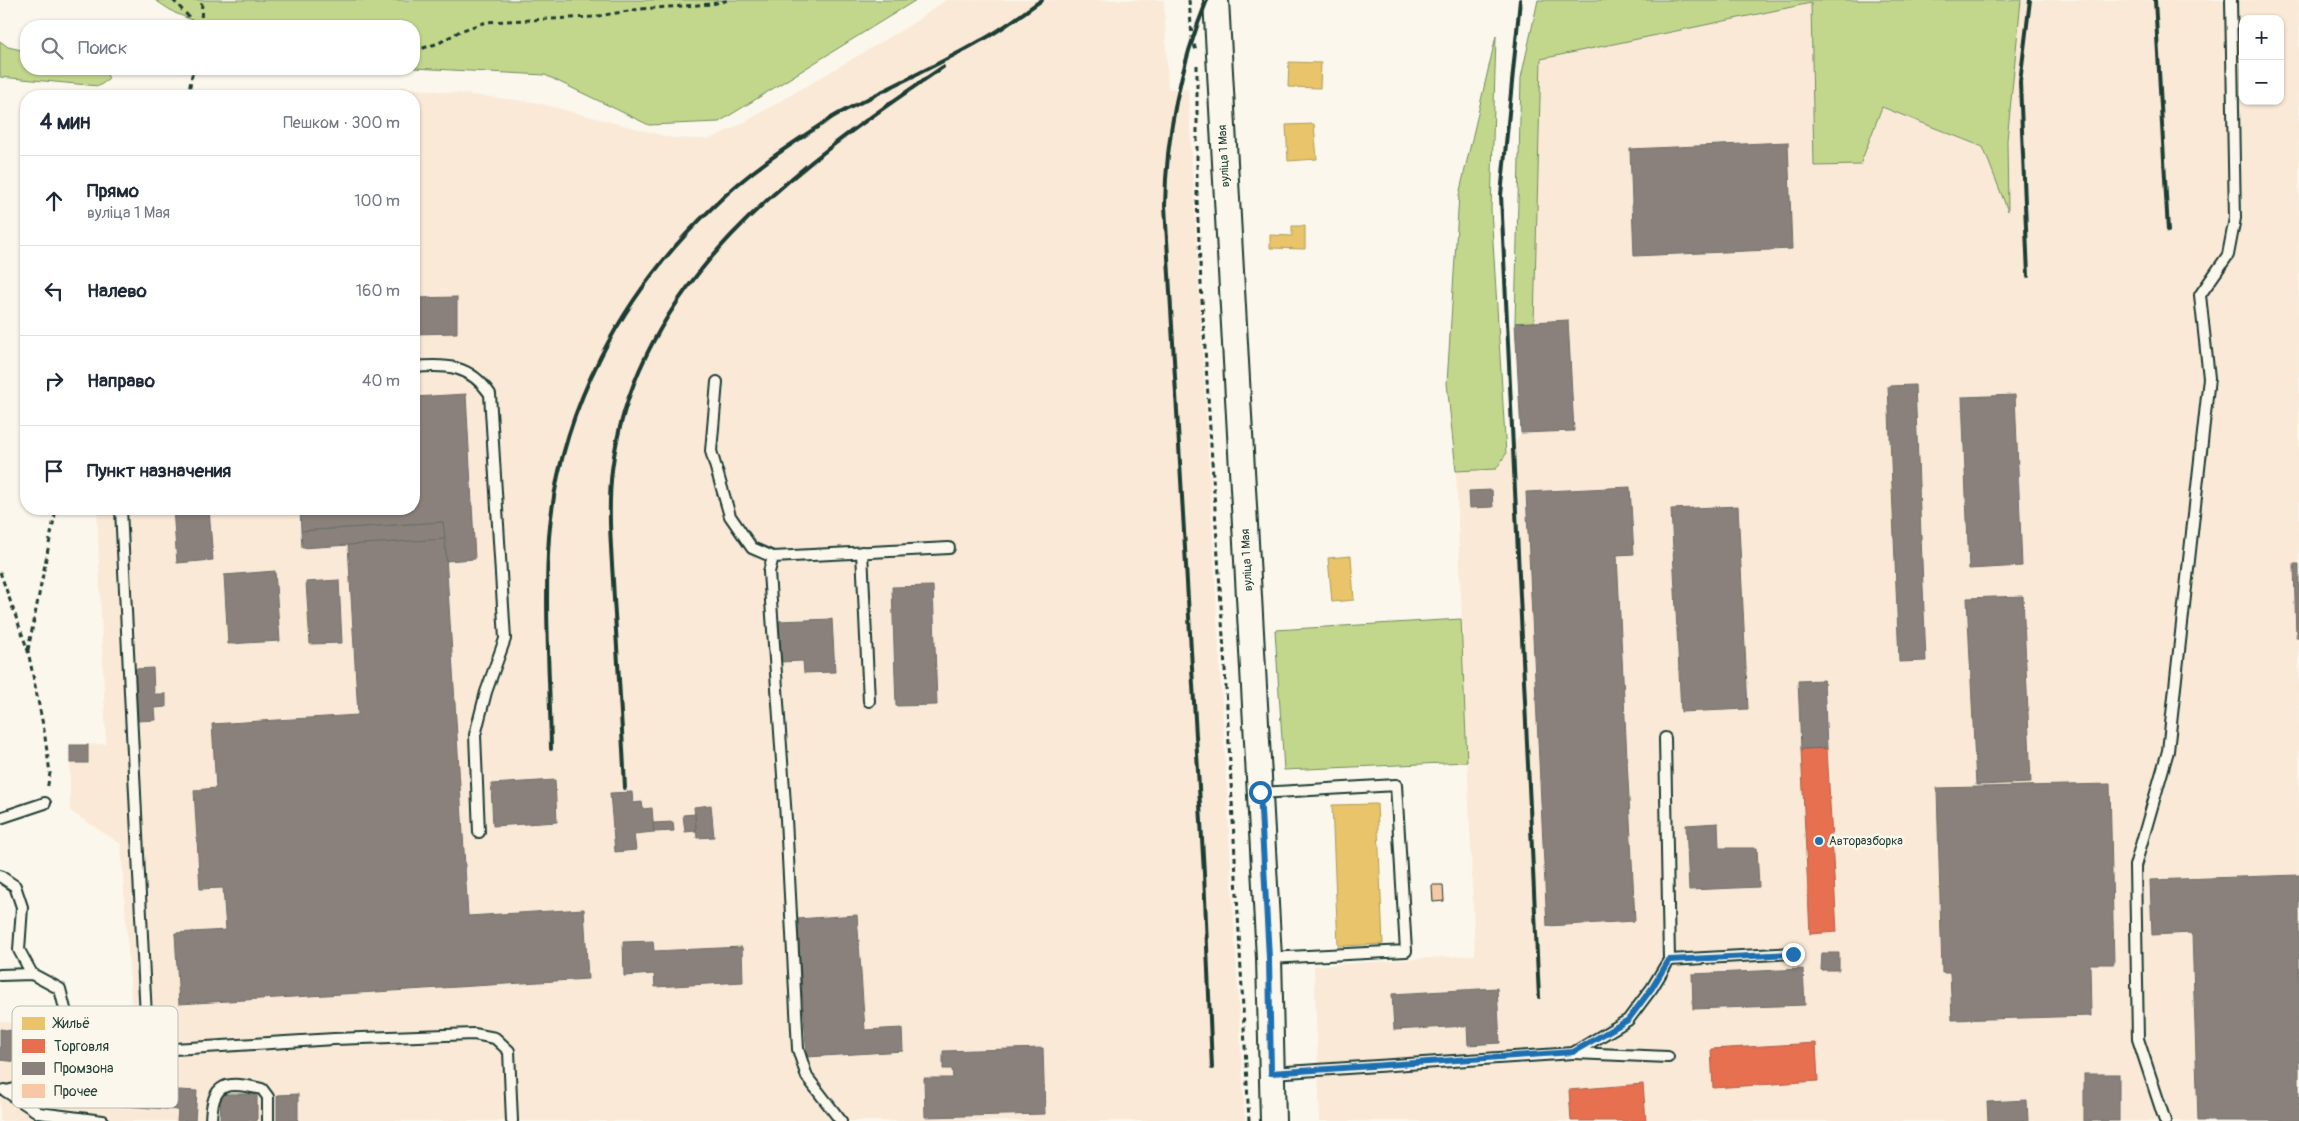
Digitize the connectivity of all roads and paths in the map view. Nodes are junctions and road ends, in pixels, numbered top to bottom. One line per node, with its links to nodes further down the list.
1 (173, 0): 7 (path)
2 (202, 0): 8 (path)
3 (729, 0): 9 (path)
4 (1190, 0): 45 (path)
5 (1216, 0): 23 (street, вуліца 1 Мая)
6 (2231, 0): 47 (lane)
7 (190, 20)
8 (201, 20)
9 (420, 49)
10 (192, 75): 11 (path)
11 (189, 90)
12 (420, 366): 26 (lane)
13 (717, 382): 18 (lane)
14 (55, 515): 20 (path)
15 (121, 515): 34 (lane)
16 (949, 548): 17 (lane)
17 (862, 552): 18 (lane); 21 (lane)
18 (773, 557): 44 (lane)
19 (0, 572): 20 (path)
20 (28, 650): 24 (path)
21 (869, 701)
22 (1665, 738): 30 (lane)
23 (1260, 792): 29 (street, вуліца 1 Мая); 29 (lane)
24 (45, 803): 25 (lane)
25 (0, 818)
26 (480, 832)
27 (0, 876): 31 (lane)
28 (1793, 954): 30 (lane)
29 (1269, 958): 38 (street, вуліца 1 Мая)
30 (1669, 960): 36 (lane)
31 (32, 974): 32 (lane); 33 (lane)
32 (0, 975)
33 (64, 1006)
34 (145, 1006)
35 (178, 1049): 43 (lane)
36 (1573, 1052): 37 (lane); 38 (lane)
37 (1668, 1057)
38 (1271, 1073): 46 (street, вуліца 1 Мая)
39 (32, 1108): 40 (lane)
40 (103, 1121)
41 (211, 1121): 42 (lane)
42 (268, 1121)
43 (512, 1121)
44 (841, 1121)
45 (1249, 1121)
46 (1273, 1121)
47 (2165, 1121)

